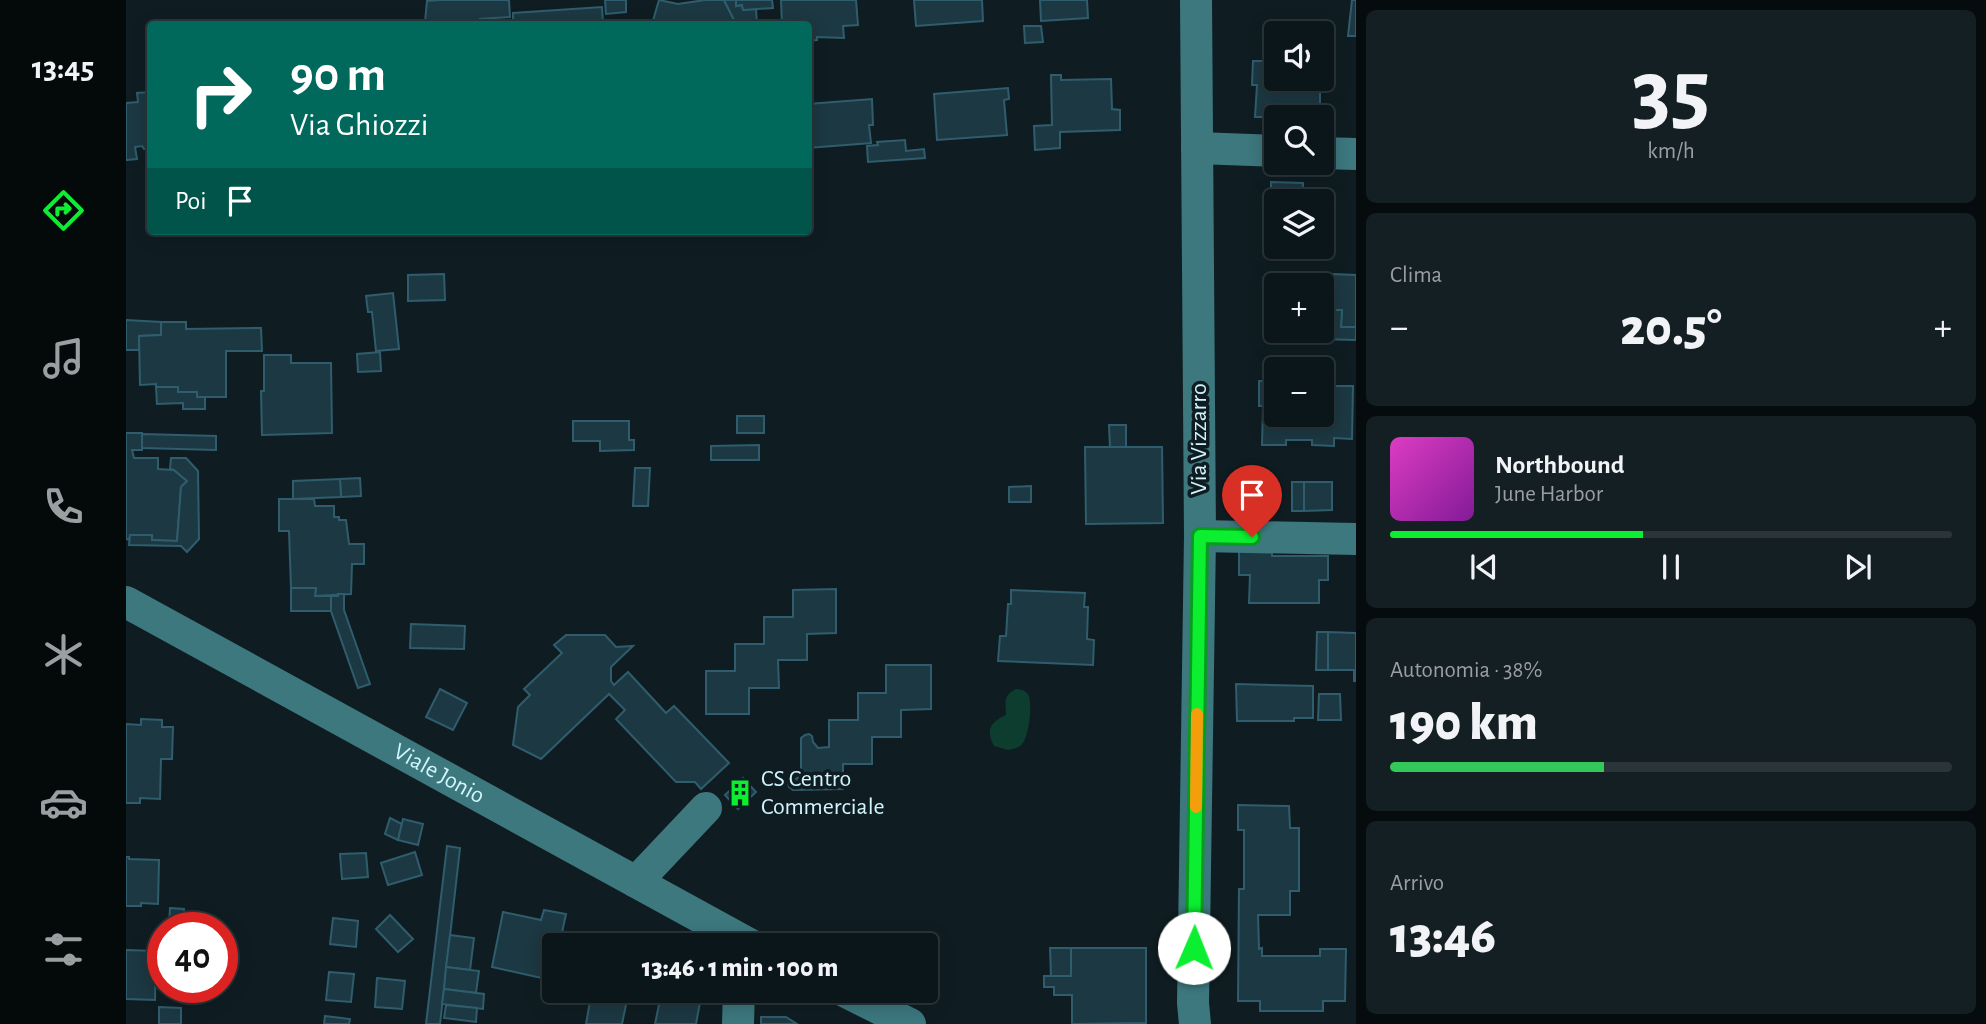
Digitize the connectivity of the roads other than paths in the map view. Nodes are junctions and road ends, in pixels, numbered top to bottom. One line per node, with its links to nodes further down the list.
1 (1196, 0): 2 (street, Via Vizzarro)
2 (1197, 148): 3 (street); 6 (street, Via Vizzarro)
3 (1264, 151)
4 (1334, 153): 5 (street)
5 (1356, 154)
6 (1200, 536): 7 (street); 14 (street, Via Vizzarro)
7 (1356, 539)
8 (126, 602): 10 (street, Viale Jonio)
9 (706, 808): 10 (street)
10 (636, 881): 11 (street, Viale Jonio)
11 (726, 933)
12 (739, 1003): 15 (street)
13 (868, 1003): 16 (street)
14 (1190, 1017)
15 (738, 1024)
16 (910, 1024)

